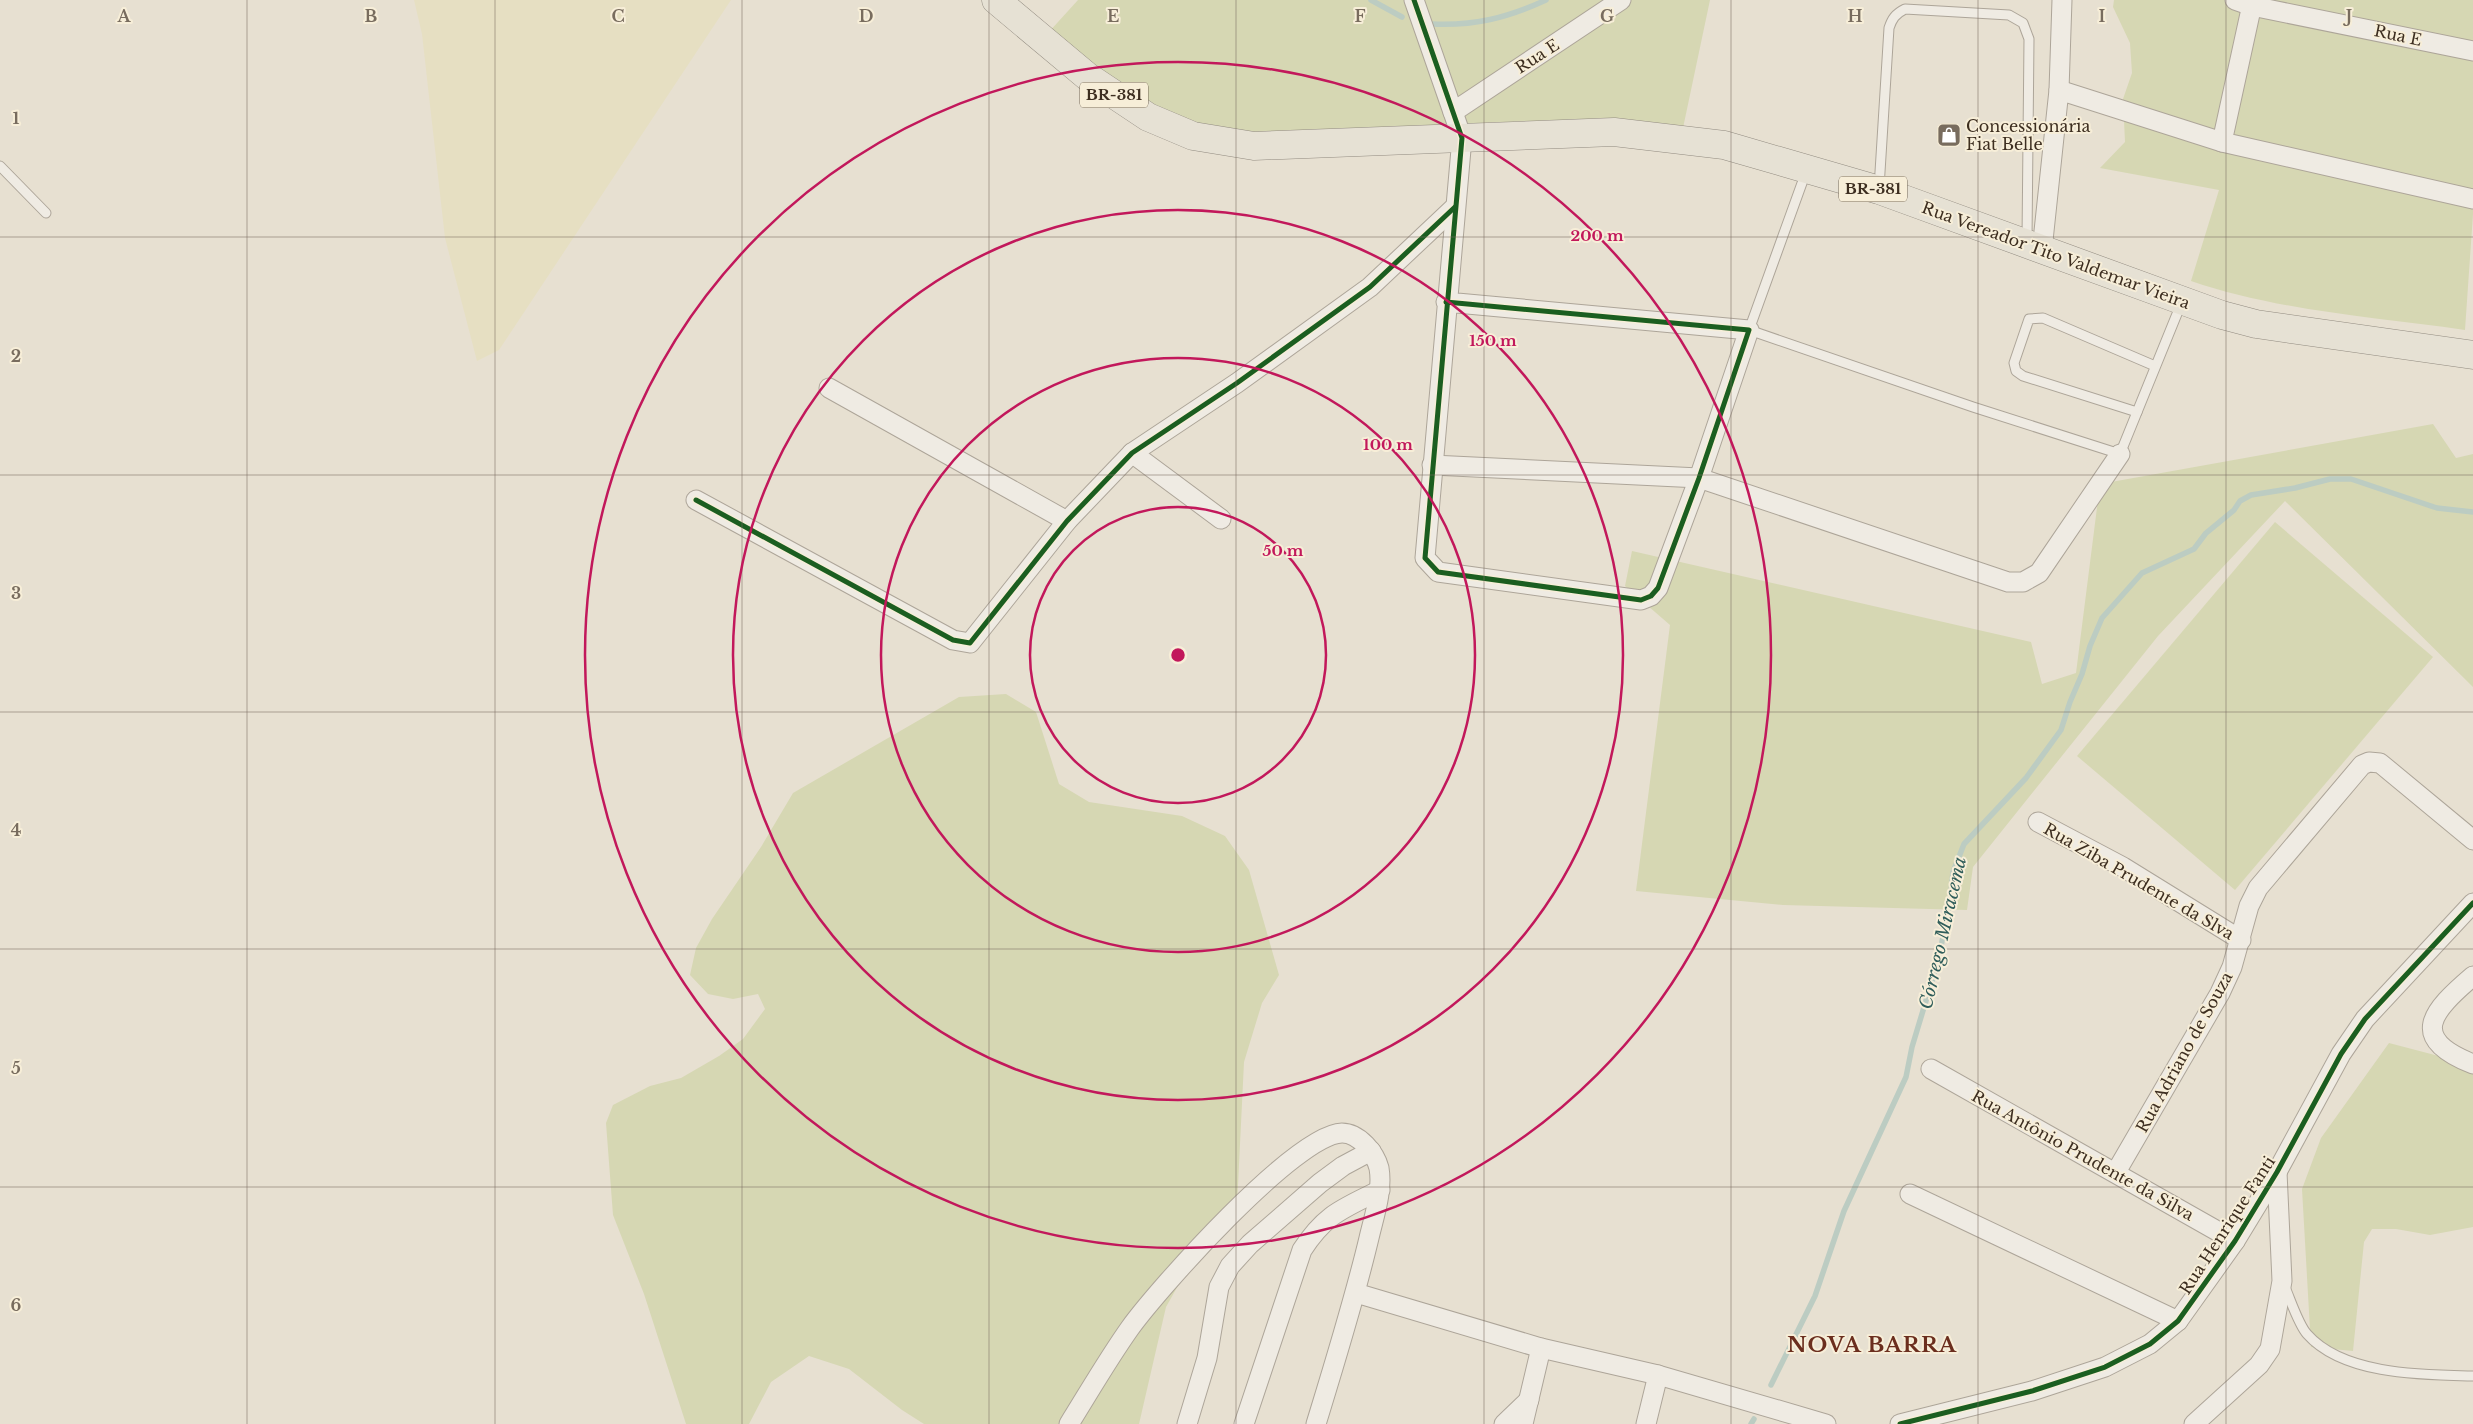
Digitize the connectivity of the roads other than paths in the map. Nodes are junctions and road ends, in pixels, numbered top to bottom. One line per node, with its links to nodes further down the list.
1 (996, 0): 9 (main road, Rua Vereador Tito Valdemar Vieira / BR-381)
2 (1414, 0): 8 (street)
3 (1621, 0): 8 (street, Rua E)
4 (2062, 0): 7 (street)
5 (2246, 2): 6 (street, Rua E); 10 (street)
6 (2473, 51)
7 (2059, 90): 10 (street); 17 (street)
8 (1453, 112): 9 (street)
9 (1462, 138): 12 (main road, Rua Vereador Tito Valdemar Vieira / BR-381); 15 (street)
10 (2222, 142): 14 (street)
11 (0, 166): 16 (lane)
12 (1807, 169): 13 (main road, Rua Vereador Tito Valdemar Vieira / BR-381); 20 (lane)
13 (1879, 190): 17 (main road, Rua Vereador Tito Valdemar Vieira / BR-381); 17 (lane)
14 (2473, 199)
15 (1455, 207): 18 (street); 25 (street)
16 (46, 213)
17 (2034, 247): 19 (main road, Rua Vereador Tito Valdemar Vieira / BR-381)
18 (1446, 302): 20 (street); 27 (street)
19 (2182, 302): 21 (main road, Rua Vereador Tito Valdemar Vieira / BR-381); 22 (lane)
20 (1749, 330): 26 (lane); 28 (street)
21 (2473, 355)
22 (2155, 366): 24 (lane); 24 (lane)
23 (829, 388): 31 (street)
24 (2137, 412): 26 (lane)
25 (1132, 453): 30 (street); 31 (street)
26 (2120, 454): 28 (street)
27 (1432, 465): 28 (street); 28 (street)
28 (1699, 478)
29 (696, 500): 31 (street)
30 (1221, 520)
31 (1067, 521)
32 (2038, 822): 35 (street, Rua Ziba Prudente da Slva)
33 (2473, 840): 35 (street, Rua Adriano de Souza)
34 (2473, 903): 41 (street, Rua Henrique Fanti)
35 (2241, 940): 40 (street, Rua Adriano de Souza)
36 (2473, 976): 37 (street)
37 (2473, 1064)
38 (1930, 1069): 40 (street, Rua Antônio Prudente da Silva)
39 (1371, 1151): 42 (street); 52 (street); 53 (street)
40 (2116, 1172): 44 (street, Rua Antônio Prudente da Silva)
41 (2277, 1172): 44 (street, Rua Henrique Fanti); 45 (street)
42 (1380, 1190): 46 (street); 54 (street)
43 (1910, 1194): 47 (street)
44 (2235, 1241): 47 (street, Rua Henrique Fanti)
45 (2282, 1281): 50 (lane); 61 (street)
46 (1356, 1293): 48 (street); 55 (street)
47 (2178, 1321): 60 (street, Rua Henrique Fanti)
48 (1541, 1348): 49 (street); 51 (street)
49 (1658, 1375): 58 (street); 59 (street)
50 (2473, 1376)
51 (1529, 1400): 56 (street); 57 (street)
52 (1069, 1424)
53 (1187, 1424)
54 (1244, 1424)
55 (1316, 1424)
56 (1504, 1424)
57 (1523, 1424)
58 (1646, 1424)
59 (1826, 1424)
60 (1900, 1424)
61 (2194, 1424)

